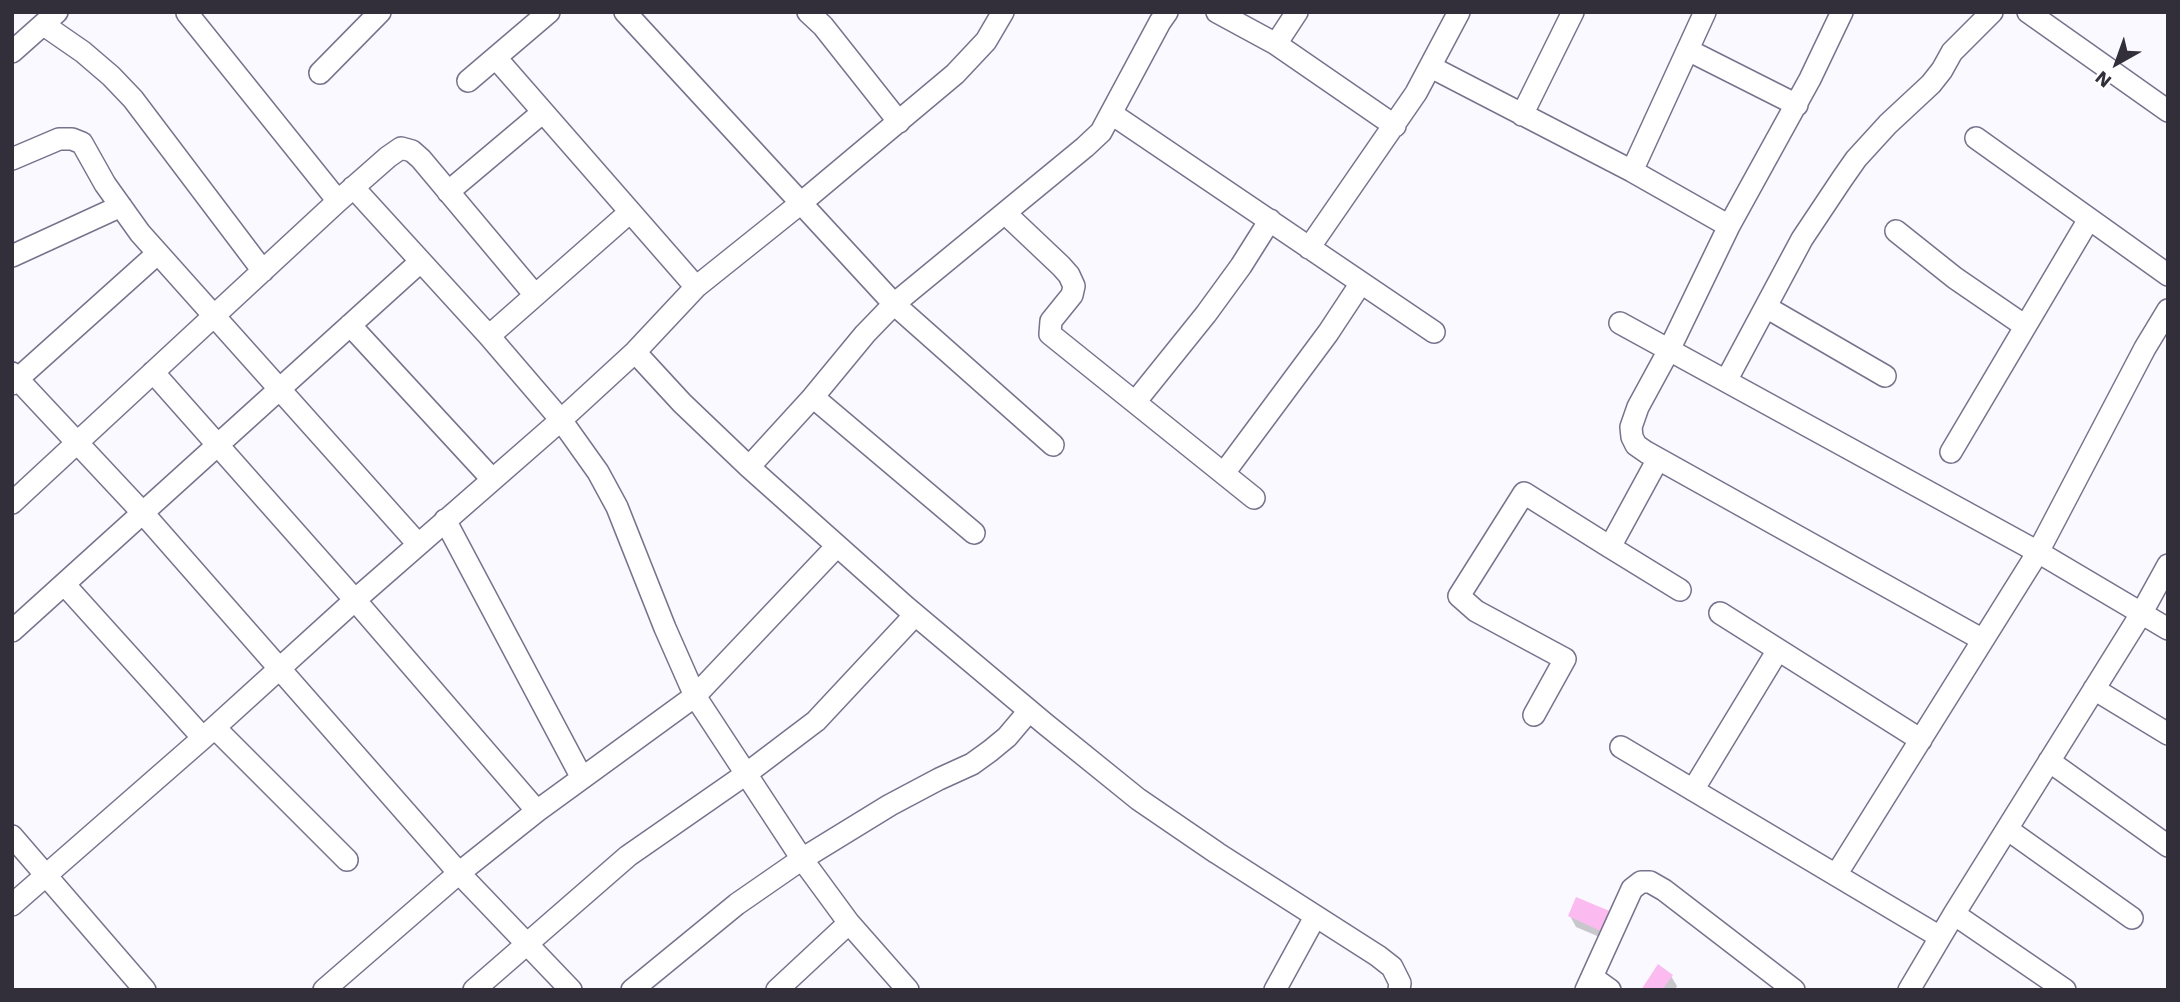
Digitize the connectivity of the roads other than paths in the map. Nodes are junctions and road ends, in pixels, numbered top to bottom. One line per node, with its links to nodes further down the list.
1 (380, 12): 22 (street)
2 (549, 12): 20 (street)
3 (625, 12): 36 (street)
4 (1003, 12): 29 (street)
5 (1167, 12): 27 (street)
6 (1217, 12): 17 (street)
7 (1297, 12): 17 (street)
8 (1459, 12): 21 (street)
9 (1573, 12): 28 (street)
10 (1705, 12): 18 (street)
11 (1842, 12): 24 (street)
12 (1992, 12): 54 (street)
13 (2028, 12): 25 (street)
14 (187, 13): 35 (street)
15 (821, 17): 29 (street)
16 (51, 19): 19 (street); 48 (street)
17 (1276, 44): 30 (street)
18 (1688, 50): 24 (street); 33 (street)
19 (12, 52)
20 (496, 58): 23 (street); 26 (street)
21 (1430, 68): 28 (street); 30 (street)
22 (320, 73)
23 (468, 81)
24 (1797, 105): 42 (street)
25 (2168, 111)
26 (543, 112): 34 (street); 38 (street)
27 (1112, 114): 39 (street); 41 (street)
28 (1522, 116): 33 (street)
29 (899, 122): 36 (street)
30 (1395, 126): 44 (street)
31 (1976, 138): 40 (street)
32 (12, 159): 37 (street)
33 (1632, 171): 42 (street)
34 (448, 191): 35 (street); 52 (street)
35 (345, 194): 47 (street); 48 (street)
36 (801, 203): 51 (street); 53 (street)
37 (121, 206): 45 (street); 46 (street)
38 (630, 212): 51 (street); 52 (street)
39 (1005, 213): 53 (street); 70 (street)
40 (2089, 219): 49 (street); 59 (street)
41 (1270, 220): 44 (street); 70 (street)
42 (1729, 226): 62 (street)
43 (1896, 231): 59 (street)
44 (1309, 248): 50 (street)
45 (158, 253): 56 (street); 66 (street)
46 (12, 256)
47 (420, 262): 58 (street); 61 (street)
48 (262, 271): 56 (street)
49 (2168, 275)
50 (1361, 283): 60 (street); 78 (street)
51 (696, 287): 63 (street)
52 (536, 295): 61 (street)
53 (894, 304): 69 (street); 74 (street)
54 (1766, 307): 65 (street); 67 (street)
55 (2168, 310): 88 (street)
56 (214, 316): 64 (street); 68 (street)
57 (1620, 323): 62 (street)
58 (350, 325): 68 (street); 79 (street)
59 (2025, 326): 75 (street)
60 (1434, 332)
61 (489, 336): 71 (street)
62 (1669, 350): 67 (street); 76 (street)
63 (635, 352): 71 (street); 77 (street)
64 (153, 372): 72 (street); 73 (street)
65 (1885, 376)
66 (14, 378): 72 (street)
67 (1726, 381): 88 (street)
68 (279, 389): 73 (street); 85 (street)
69 (813, 397): 77 (street); 84 (street)
70 (1136, 401): 78 (street)
71 (561, 420): 79 (street); 102 (street)
72 (77, 443): 81 (street); 82 (street)
73 (218, 444): 82 (street); 92 (street)
74 (1053, 445)
75 (1951, 452)
76 (1658, 459): 87 (street); 98 (street)
77 (749, 467): 86 (street)
78 (1224, 473): 80 (street)
79 (492, 479): 83 (street)
80 (1254, 498)
81 (12, 503)
82 (142, 512): 90 (street); 100 (street)
83 (445, 520): 85 (street); 111 (street)
84 (974, 533)
85 (418, 544): 92 (street)
86 (837, 546): 95 (street); 102 (street)
87 (1610, 547): 91 (street); 104 (street)
88 (2038, 552): 94 (street); 98 (street)
89 (2168, 565): 94 (street)
90 (64, 584): 97 (street); 105 (street)
91 (1679, 590)
92 (355, 600): 100 (street); 113 (street)
93 (1720, 613): 99 (street)
94 (2141, 614): 96 (street); 101 (street)
95 (915, 615): 103 (street); 110 (street)
96 (2168, 629)
97 (12, 631)
98 (1983, 640): 107 (street)
99 (1778, 650): 107 (street); 112 (street)
100 (279, 670): 105 (street); 119 (street)
101 (2094, 689): 106 (street); 109 (street)
102 (695, 696): 110 (street); 111 (street)
103 (1029, 711): 117 (street); 124 (street)
104 (1534, 715)
105 (209, 733): 118 (street); 121 (street)
106 (2168, 734)
107 (1921, 740): 120 (street)
108 (1620, 747): 112 (street)
109 (2049, 761): 114 (street); 116 (street)
110 (746, 774): 117 (street); 128 (street)
111 (582, 778): 113 (street)
112 (1693, 790): 120 (street)
113 (537, 811): 119 (street)
114 (2007, 829): 123 (street); 125 (street)
115 (12, 836): 121 (street)
116 (2168, 846)
117 (802, 859): 126 (street); 135 (street)
118 (347, 860)
119 (459, 873): 128 (street); 132 (street)
120 (1836, 875): 127 (street)
121 (47, 876): 122 (street); 131 (street)
122 (12, 905)
123 (1954, 914): 127 (street); 130 (street)
124 (1315, 917): 138 (street); 139 (street)
125 (2132, 918)
126 (849, 923): 136 (street); 137 (street)
127 (1940, 937): 142 (street)
128 (527, 944): 133 (street); 134 (street)
129 (1589, 983): 140 (street); 141 (street)
130 (2064, 989)
131 (145, 990)
132 (324, 990)
133 (474, 990)
134 (571, 990)
135 (632, 990)
136 (777, 990)
137 (908, 990)
138 (1275, 990)
139 (1399, 990)
140 (1610, 990)
141 (1794, 990)
142 (1909, 990)

